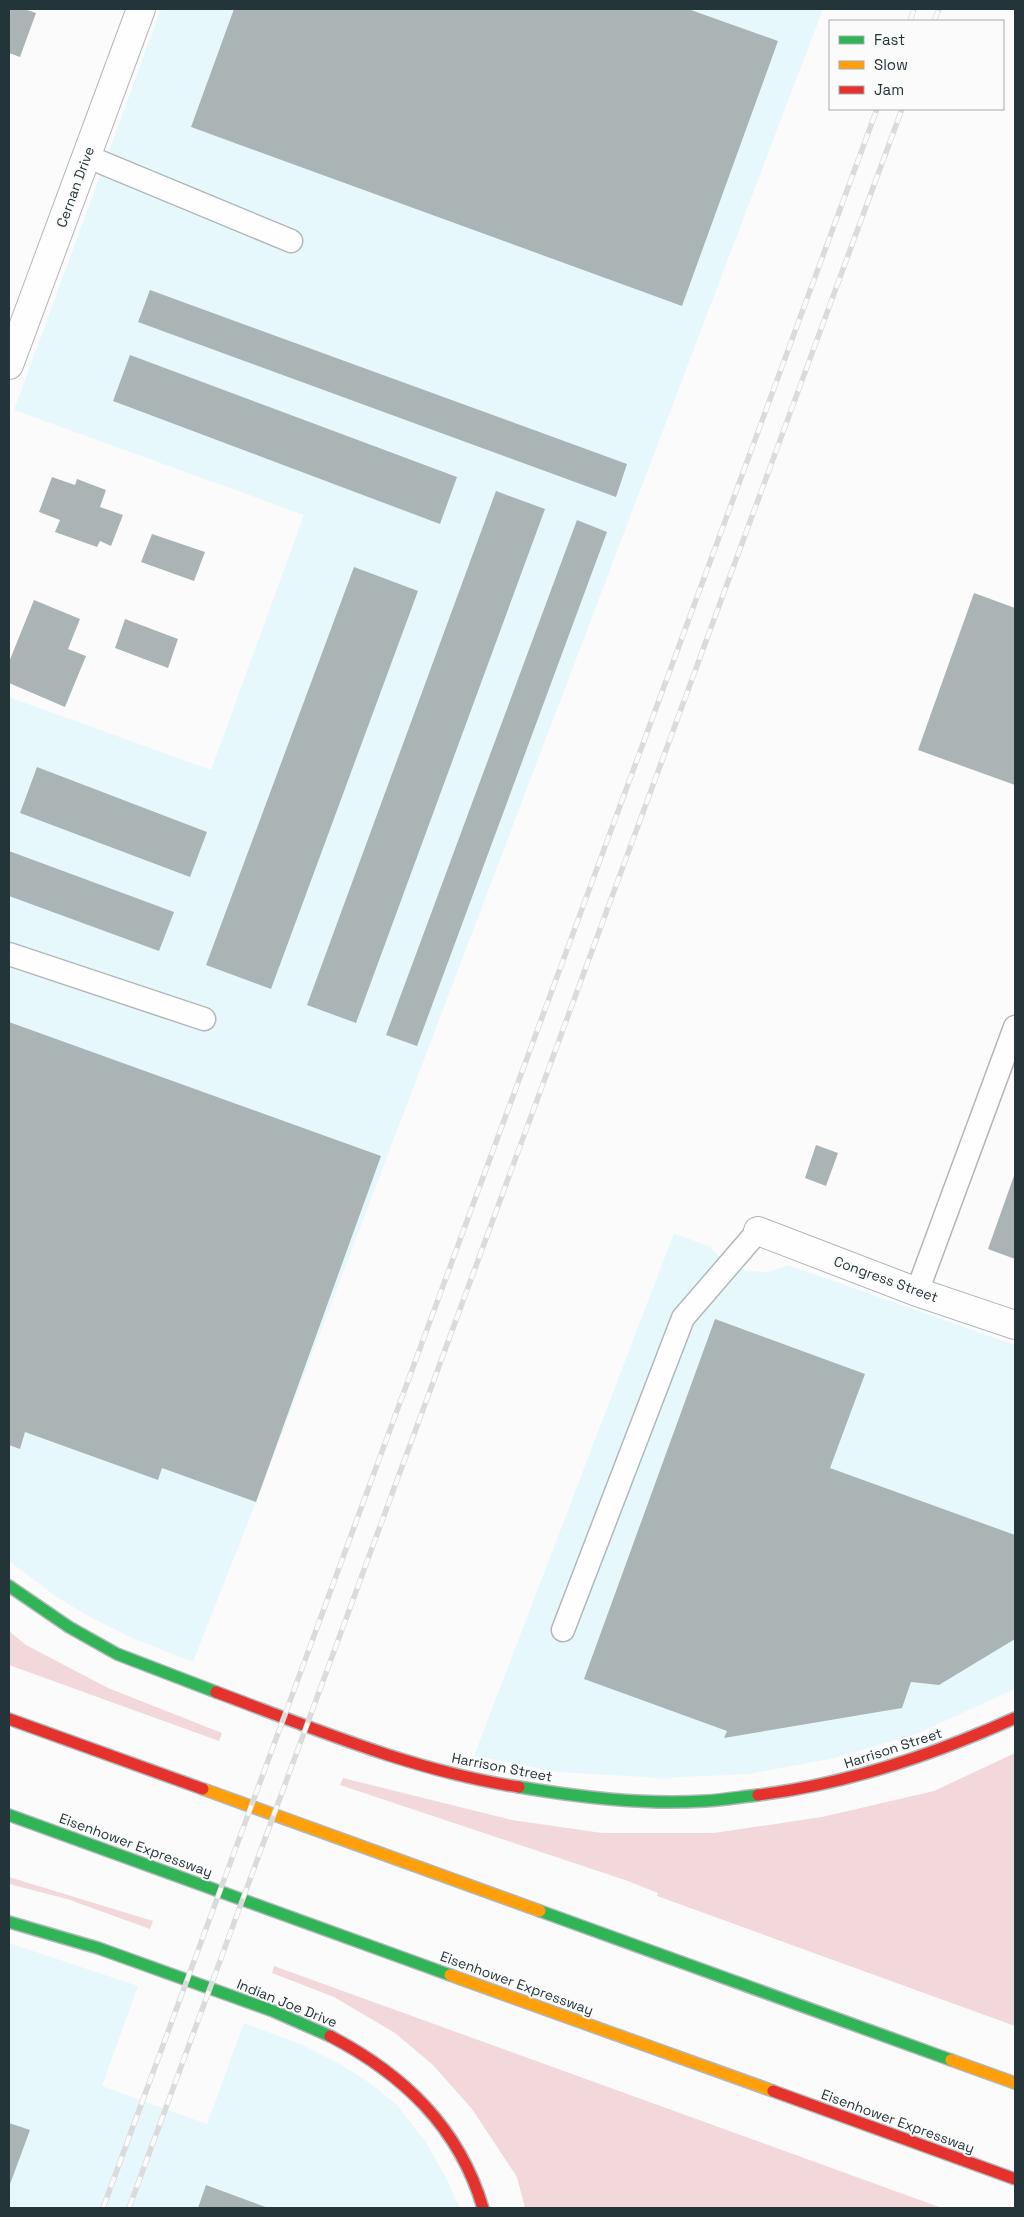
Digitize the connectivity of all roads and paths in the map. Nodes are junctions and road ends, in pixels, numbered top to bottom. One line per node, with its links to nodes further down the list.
1 (141, 9): 2 (street, Cernan Drive)
2 (86, 156): 3 (lane); 4 (street, Cernan Drive)
3 (291, 241)
4 (9, 365)
5 (9, 954): 6 (lane)
6 (204, 1020)
7 (1015, 1027): 9 (lane)
8 (758, 1231): 9 (street, Congress Street); 12 (lane)
9 (917, 1292): 10 (street, Congress Street)
10 (1015, 1325)
11 (9, 1586): 13 (main road, Harrison Street)
12 (563, 1630)
13 (1015, 1718)
14 (9, 1719): 17 (main road)
15 (9, 1815): 18 (main road, Eisenhower Expressway)
16 (9, 1922): 19 (main road, Indian Joe Drive)
17 (1015, 2083)
18 (1015, 2179)
19 (483, 2208)

